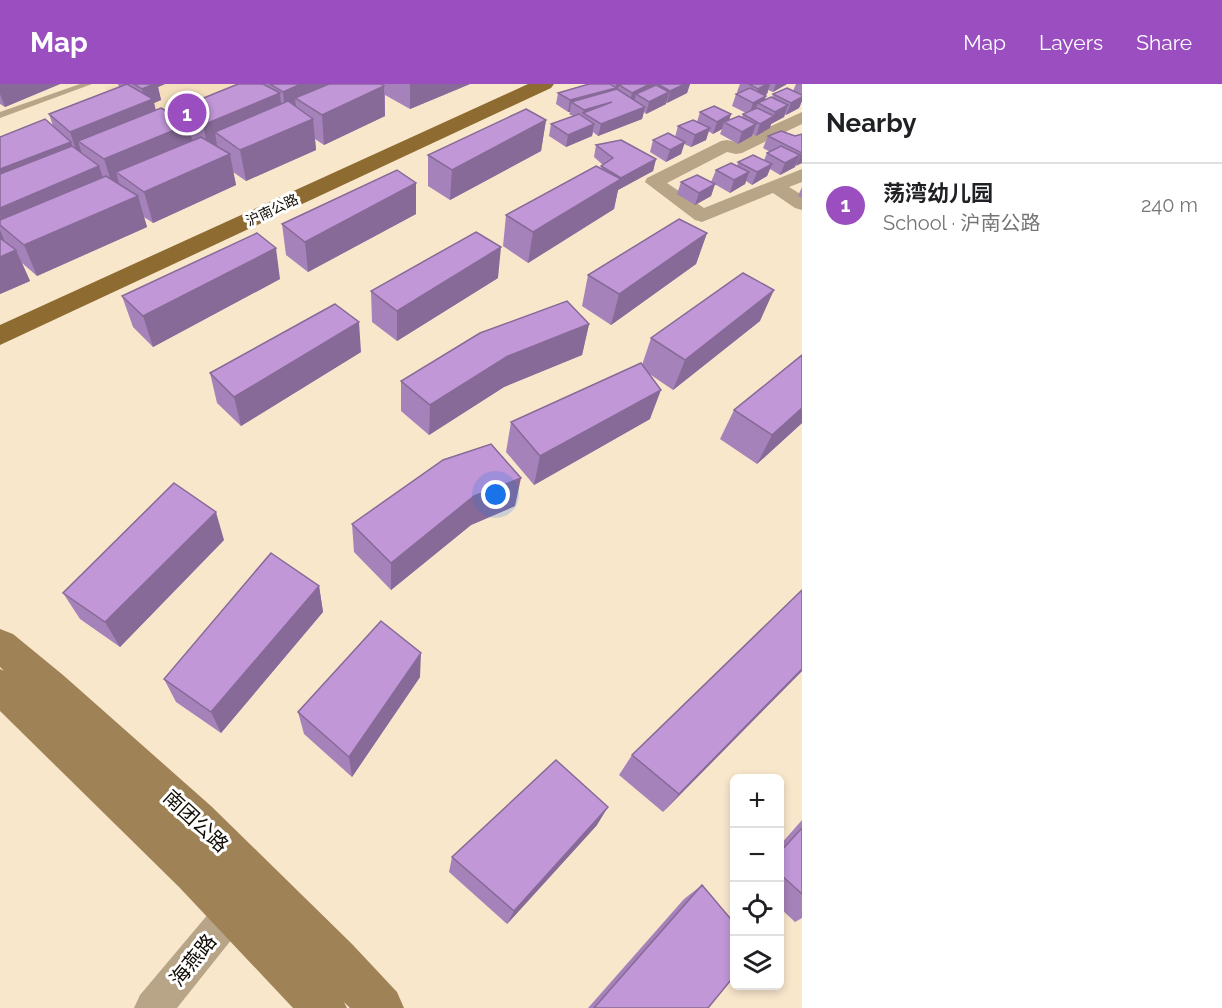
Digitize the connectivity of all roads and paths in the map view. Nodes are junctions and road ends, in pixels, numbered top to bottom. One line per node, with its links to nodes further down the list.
1 (88, 84): 4 (lane)
2 (521, 84): 9 (main road, 沪南公路)
3 (544, 84): 10 (main road, 沪南公路)
4 (0, 115)
5 (802, 117): 7 (street)
6 (802, 175): 7 (street)
7 (775, 186): 8 (street)
8 (802, 204)
9 (0, 321)
10 (0, 336)
11 (0, 645): 16 (main road, 南团公路)
12 (0, 686): 13 (main road)
13 (232, 912): 14 (street, 海燕路); 15 (main road)
14 (153, 1008)
15 (324, 1008)
16 (381, 1008)

